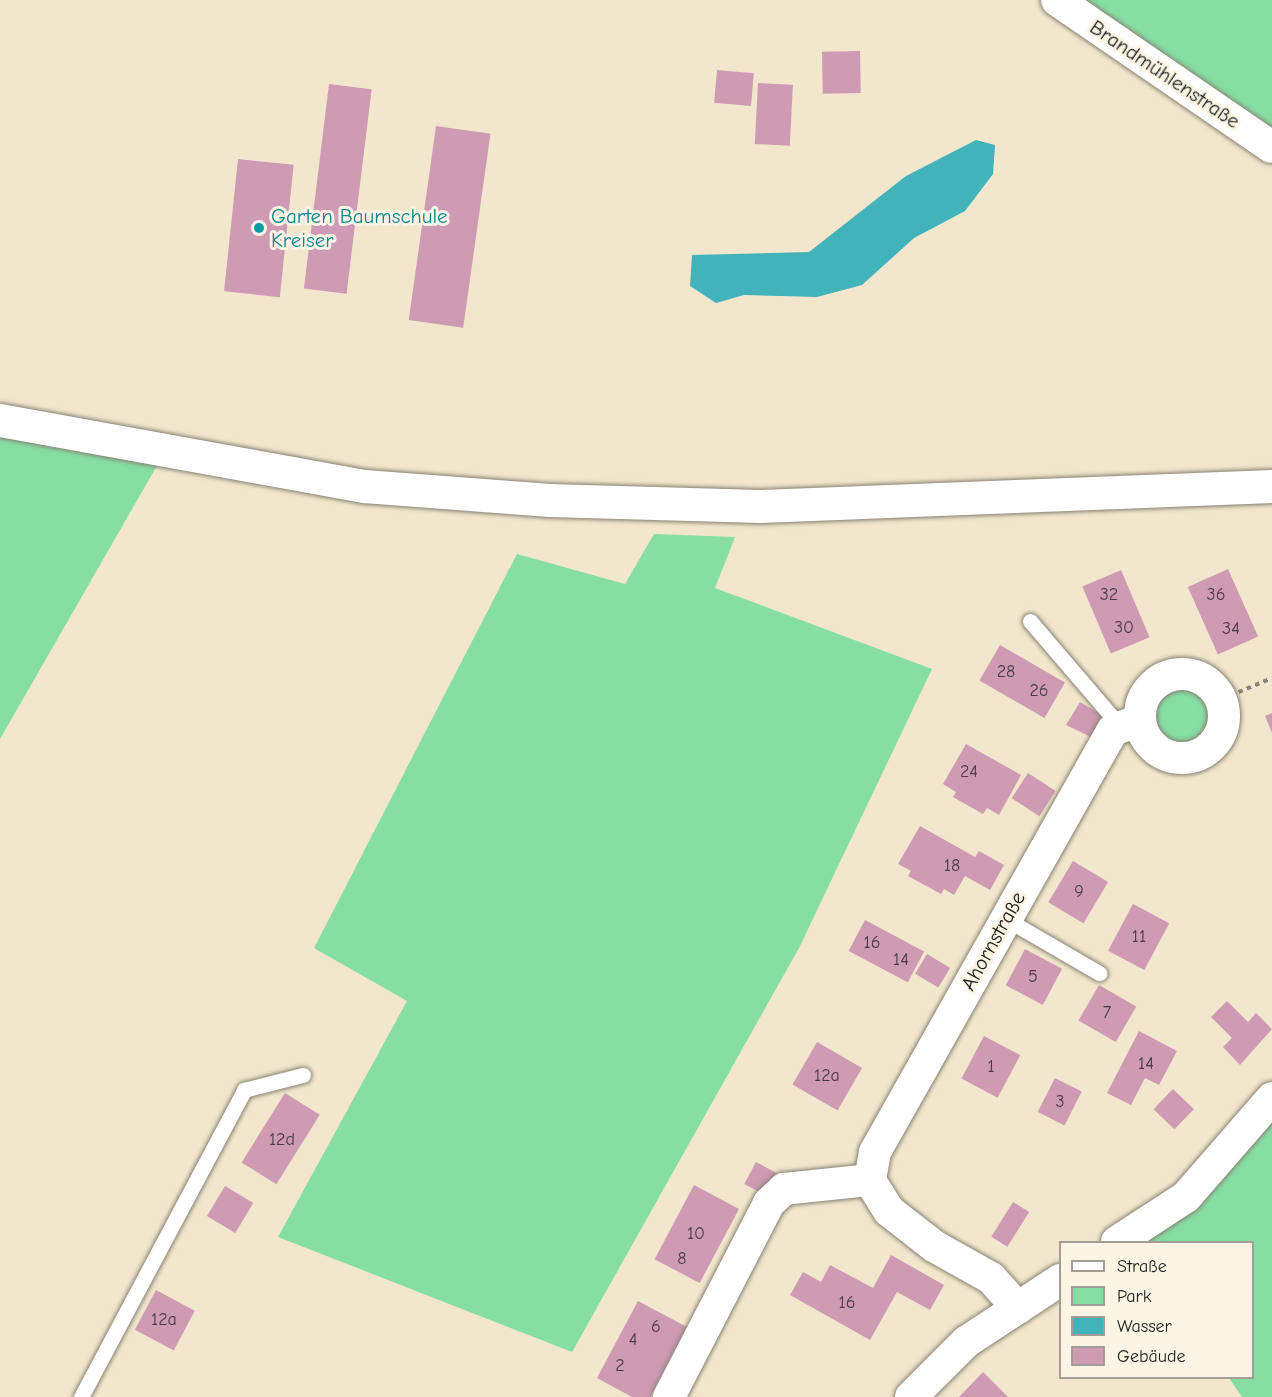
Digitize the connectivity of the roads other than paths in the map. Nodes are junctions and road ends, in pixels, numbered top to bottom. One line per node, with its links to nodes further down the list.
1 (1057, 0): 2 (street, Brandmühlenstraße)
2 (1272, 147)
3 (0, 420): 4 (main road)
4 (1272, 486)
5 (1030, 621): 6 (lane)
6 (1130, 724): 6 (street, Ahornstraße); 7 (street, Ahornstraße)
7 (1006, 919): 8 (lane); 11 (street, Ahornstraße)
8 (1099, 972)
9 (303, 1075): 15 (lane)
10 (1272, 1098): 12 (street)
11 (870, 1180): 14 (street); 16 (street)
12 (1119, 1241)
13 (1059, 1281): 14 (street)
14 (1018, 1308): 17 (street)
15 (81, 1397)
16 (669, 1397)
17 (911, 1397)

